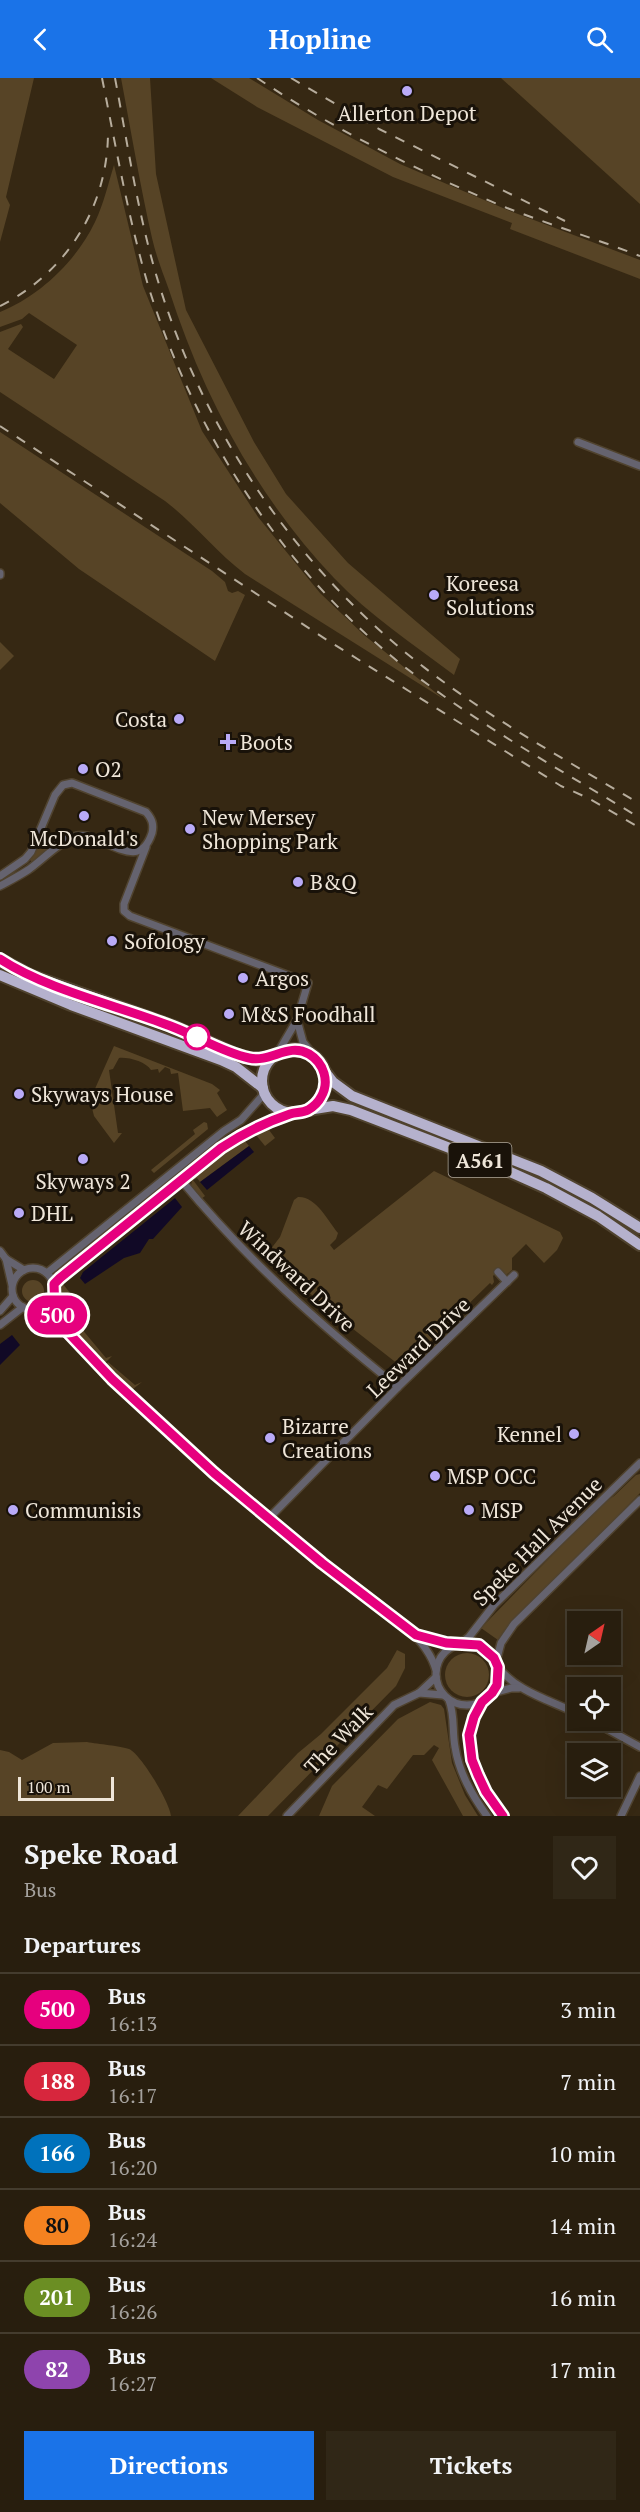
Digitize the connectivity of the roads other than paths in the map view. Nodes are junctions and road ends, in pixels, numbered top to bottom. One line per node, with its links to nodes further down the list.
1 (578, 442): 2 (street)
2 (640, 466)
3 (41, 830): 4 (street); 5 (street); 8 (street)
4 (70, 839): 6 (street); 9 (street)
5 (148, 842): 6 (street); 7 (street)
6 (130, 853): 7 (street)
7 (140, 863): 12 (street)
8 (0, 876)
9 (0, 886)
10 (0, 958): 13 (highway, A561)
11 (0, 975): 15 (highway)
12 (297, 1020): 13 (street); 14 (street)
13 (275, 1055): 14 (highway, A561); 15 (highway)
14 (320, 1064): 16 (highway); 18 (highway, A561)
15 (263, 1091): 17 (highway); 27 (street)
16 (308, 1110): 17 (highway, A561); 19 (highway, A561)
17 (293, 1113): 20 (street)
18 (532, 1167): 19 (highway); 21 (highway, A561)
19 (526, 1179): 22 (highway, A561)
20 (180, 1180): 30 (street); 39 (street, Windward Drive)
21 (640, 1228)
22 (640, 1245)
23 (0, 1251): 24 (street)
24 (6, 1259): 25 (street); 31 (street)
25 (24, 1270): 27 (street); 31 (street)
26 (498, 1272): 29 (street)
27 (47, 1273): 30 (street)
28 (514, 1275): 29 (street, Leeward Drive)
29 (507, 1282): 39 (street, Leeward Drive)
30 (54, 1284): 33 (street)
31 (12, 1285): 32 (street)
32 (13, 1296): 34 (street); 36 (street)
33 (53, 1296): 35 (street); 38 (street)
34 (23, 1307): 35 (street); 37 (street)
35 (35, 1310): 38 (street)
36 (0, 1311)
37 (0, 1325)
38 (61, 1325): 42 (street)
39 (398, 1387): 42 (street, Leeward Drive)
40 (640, 1463): 44 (street, Speke Hall Avenue)
41 (640, 1500): 45 (street, Speke Hall Avenue)
42 (269, 1518): 43 (street)
43 (416, 1635): 44 (street); 46 (street)
44 (458, 1644): 45 (street); 46 (street)
45 (497, 1665): 47 (street); 49 (street)
46 (436, 1674): 48 (street, The Walk); 50 (street)
47 (521, 1688): 49 (street); 52 (street)
48 (419, 1693): 50 (street); 56 (street, The Walk)
49 (492, 1693): 51 (street)
50 (446, 1697): 51 (street); 57 (street)
51 (482, 1702): 58 (street)
52 (567, 1709)
53 (611, 1731): 54 (street)
54 (640, 1747)
55 (640, 1776): 59 (street)
56 (287, 1816)
57 (487, 1816)
58 (503, 1816)
59 (621, 1816)

